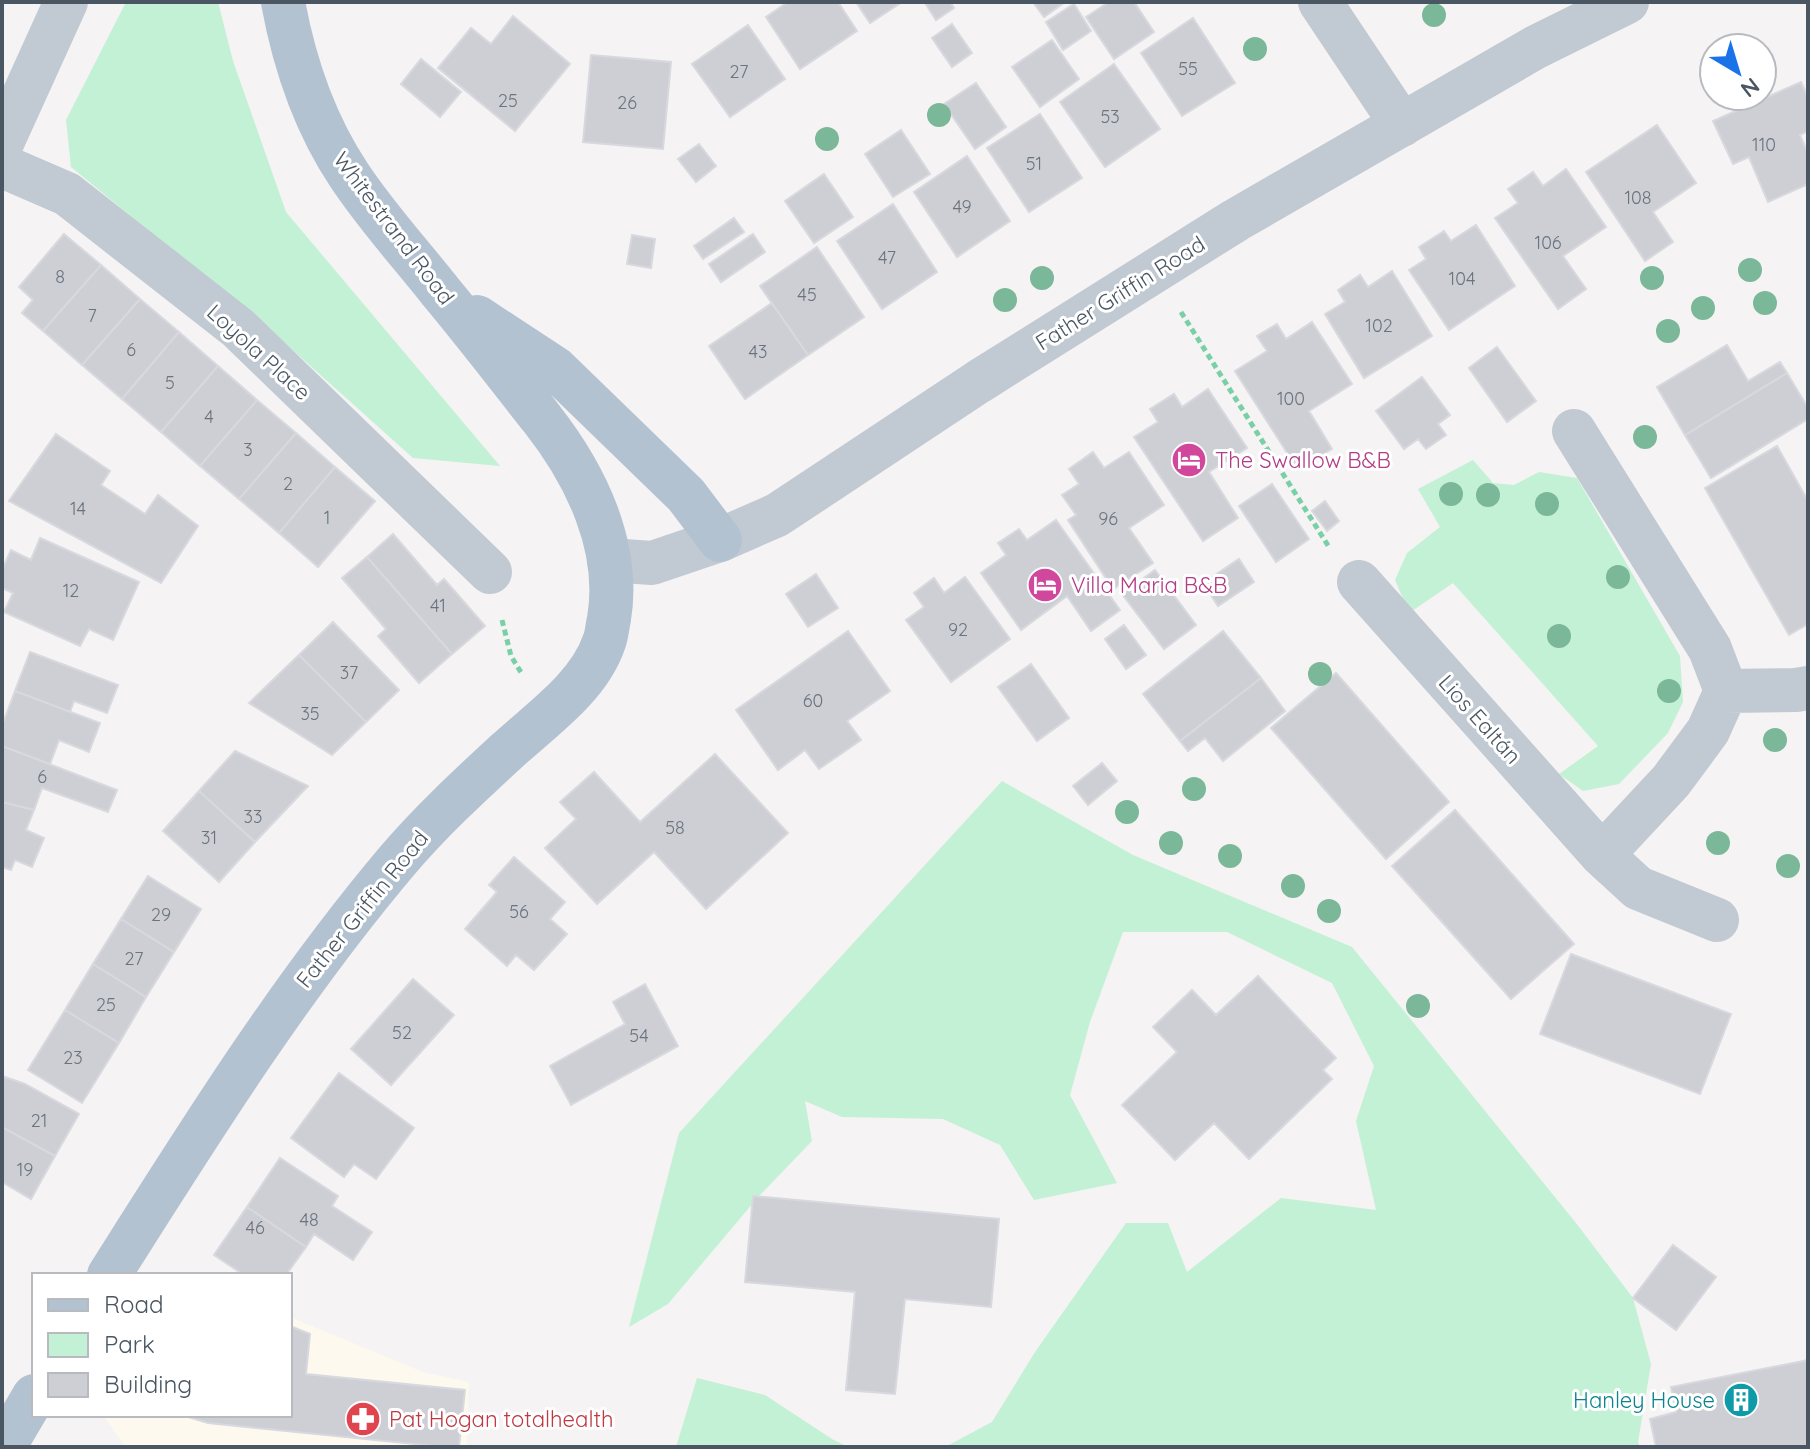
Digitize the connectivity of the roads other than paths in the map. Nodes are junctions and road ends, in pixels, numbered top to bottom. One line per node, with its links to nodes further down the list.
1 (66, 2): 6 (street)
2 (283, 2): 8 (main road, Whitestrand Road)
3 (1320, 2): 5 (street)
4 (1627, 2): 5 (street, Father Griffin Road)
5 (1402, 125): 11 (street, Father Griffin Road)
6 (2, 143)
7 (2, 166): 13 (street, Loyola Place)
8 (444, 296): 9 (main road, Whitestrand Road); 11 (main road)
9 (521, 393): 12 (main road, Father Griffin Road)
10 (1574, 431): 16 (street)
11 (720, 540): 12 (street, Father Griffin Road)
12 (609, 560): 19 (main road, Father Griffin Road)
13 (490, 572)
14 (1359, 582): 17 (street, Lios Ealtán)
15 (1808, 688): 16 (street)
16 (1726, 691): 17 (street)
17 (1602, 855): 18 (street, Lios Ealtán)
18 (1717, 920)
19 (110, 1273)
20 (32, 1399): 21 (main road)
21 (4, 1447)

